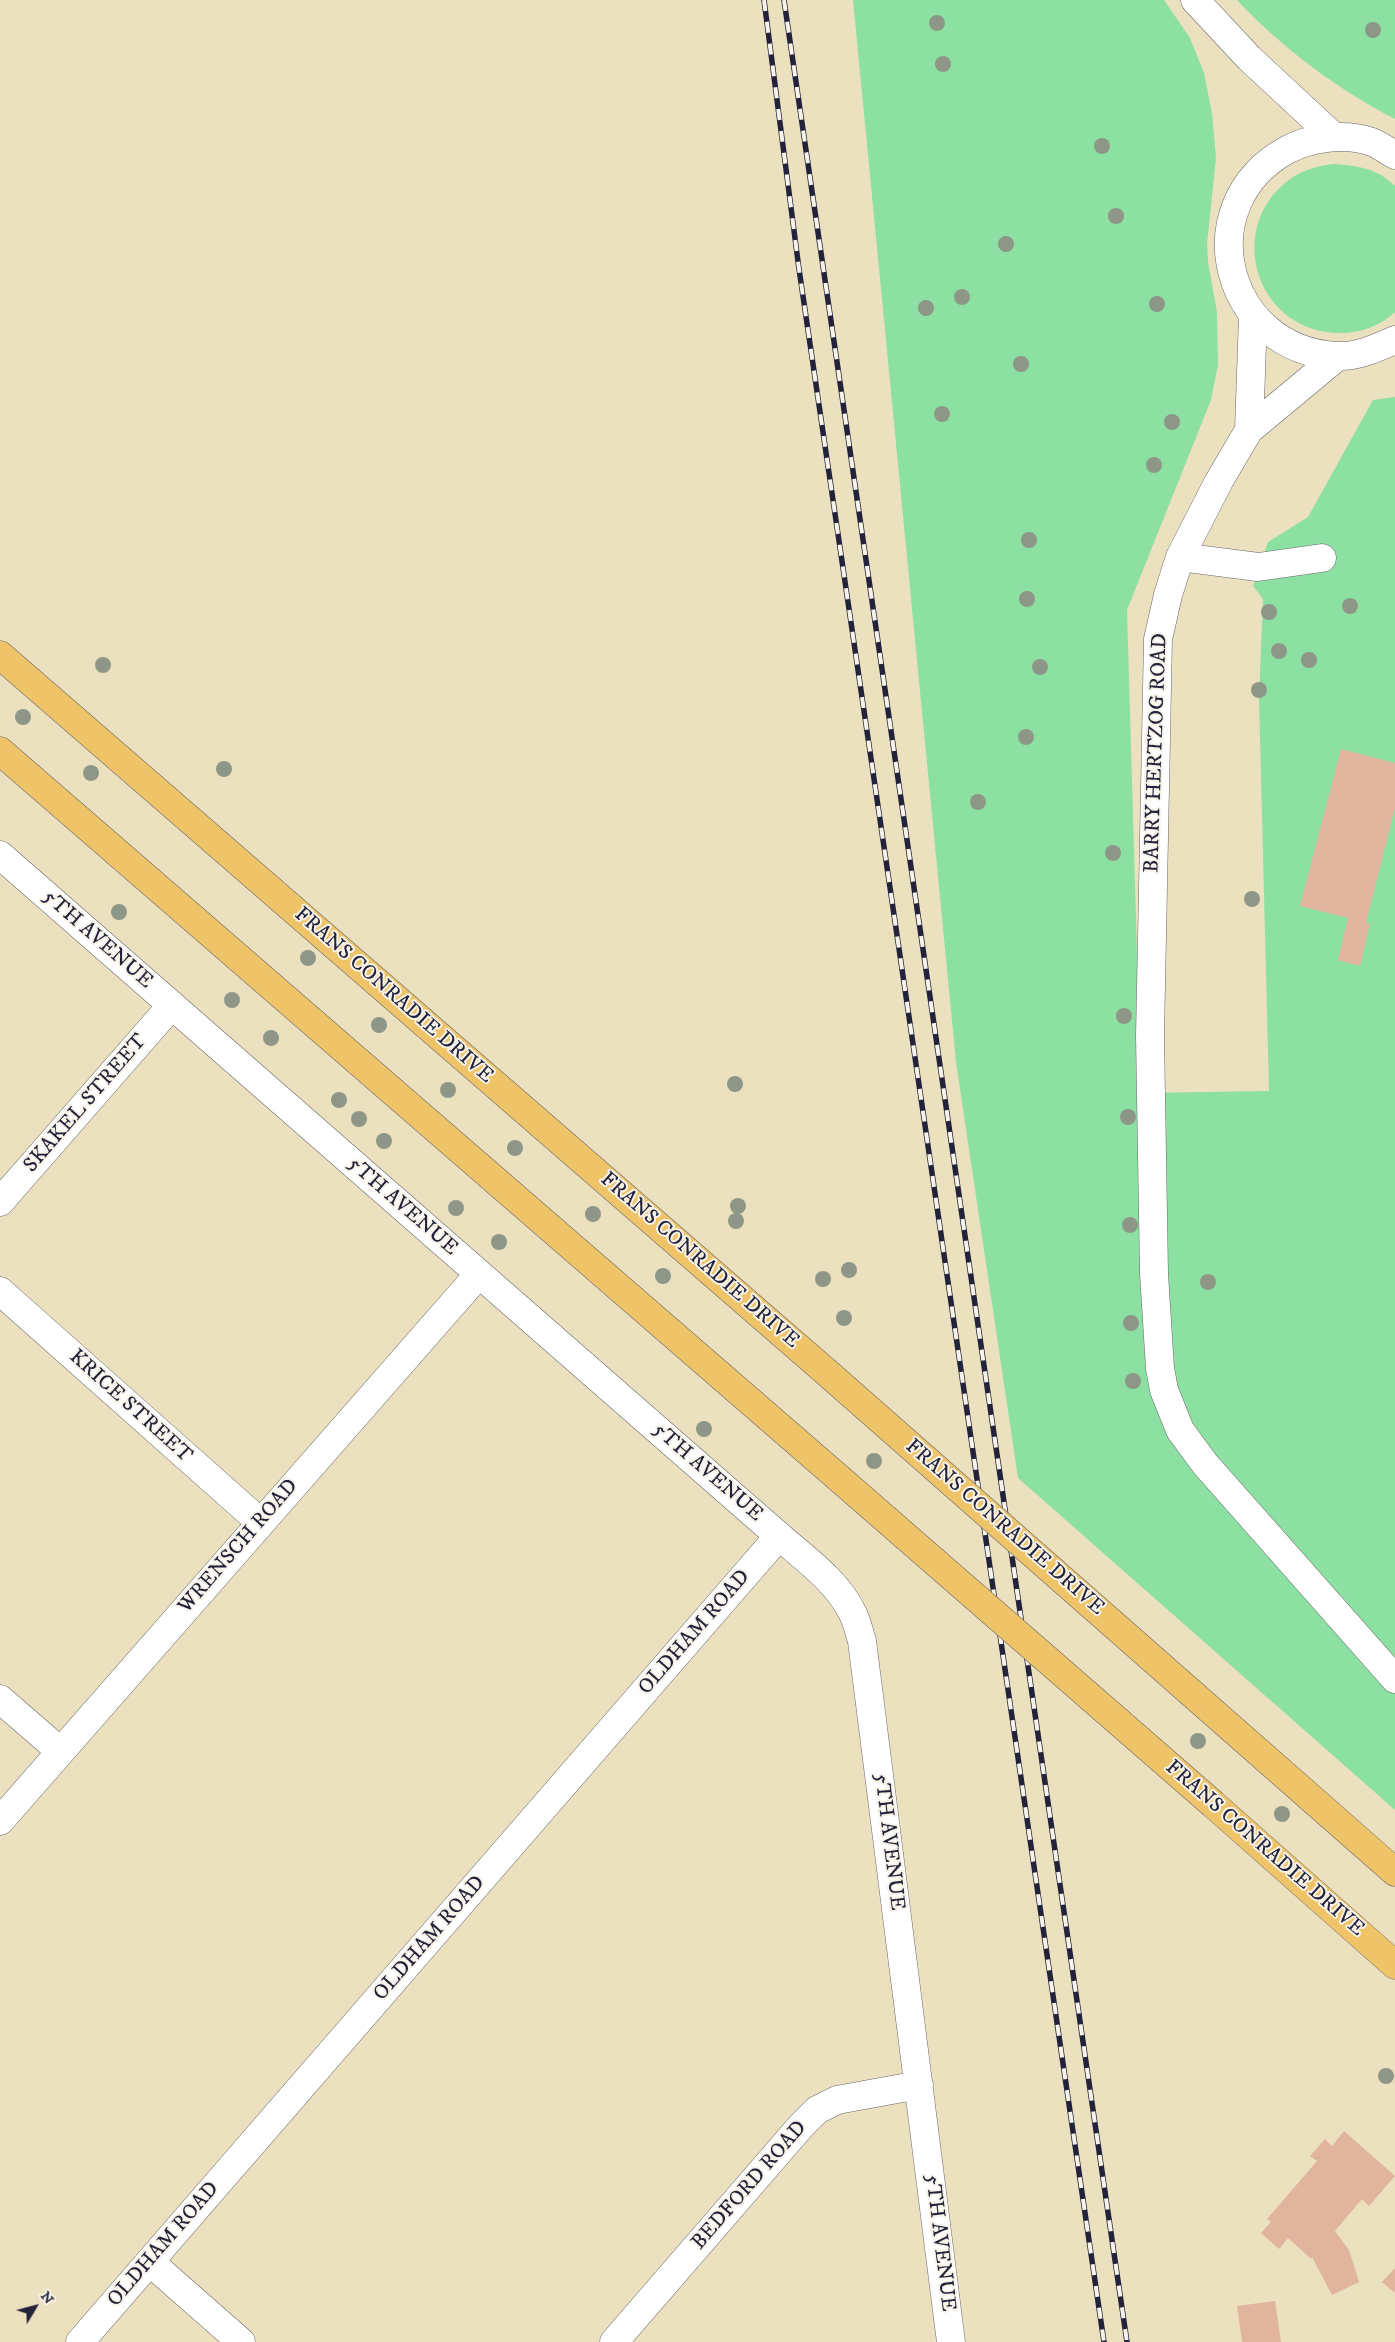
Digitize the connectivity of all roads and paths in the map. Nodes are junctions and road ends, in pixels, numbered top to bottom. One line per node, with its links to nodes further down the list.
1 (1195, 0): 2 (street)
2 (1334, 137): 3 (street); 4 (street)
3 (1395, 155)
4 (1253, 316): 6 (street); 7 (street, BARRY HERTZOG ROAD)
5 (1395, 340): 6 (street)
6 (1338, 356): 7 (street, BARRY HERTZOG ROAD)
7 (1249, 430): 8 (street, BARRY HERTZOG ROAD)
8 (1180, 557): 9 (street); 19 (street, BARRY HERTZOG ROAD)
9 (1322, 558)
10 (0, 655): 23 (main road, FRANS CONRADIE DRIVE, bridge)
11 (0, 751): 24 (main road, FRANS CONRADIE DRIVE, bridge)
12 (0, 854): 13 (street, 5TH AVENUE)
13 (172, 1005): 14 (street, SKAKEL STREET); 15 (street, 5TH AVENUE)
14 (0, 1202)
15 (479, 1274): 17 (street, WRENSCH ROAD); 18 (street, 5TH AVENUE)
16 (0, 1291): 17 (street, KRICE STREET)
17 (260, 1522): 21 (street, WRENSCH ROAD)
18 (779, 1536): 25 (street, 5TH AVENUE); 26 (street, OLDHAM ROAD)
19 (1395, 1679)
20 (0, 1699): 21 (street)
21 (60, 1751): 22 (street, WRENSCH ROAD)
22 (0, 1821)
23 (1395, 1872)
24 (1395, 1965)
25 (919, 2085): 29 (street, BEDFORD ROAD); 30 (street, 5TH AVENUE)
26 (150, 2262): 27 (street, OLDHAM ROAD); 28 (street)
27 (80, 2342)
28 (241, 2342)
29 (614, 2342)
30 (951, 2342)

